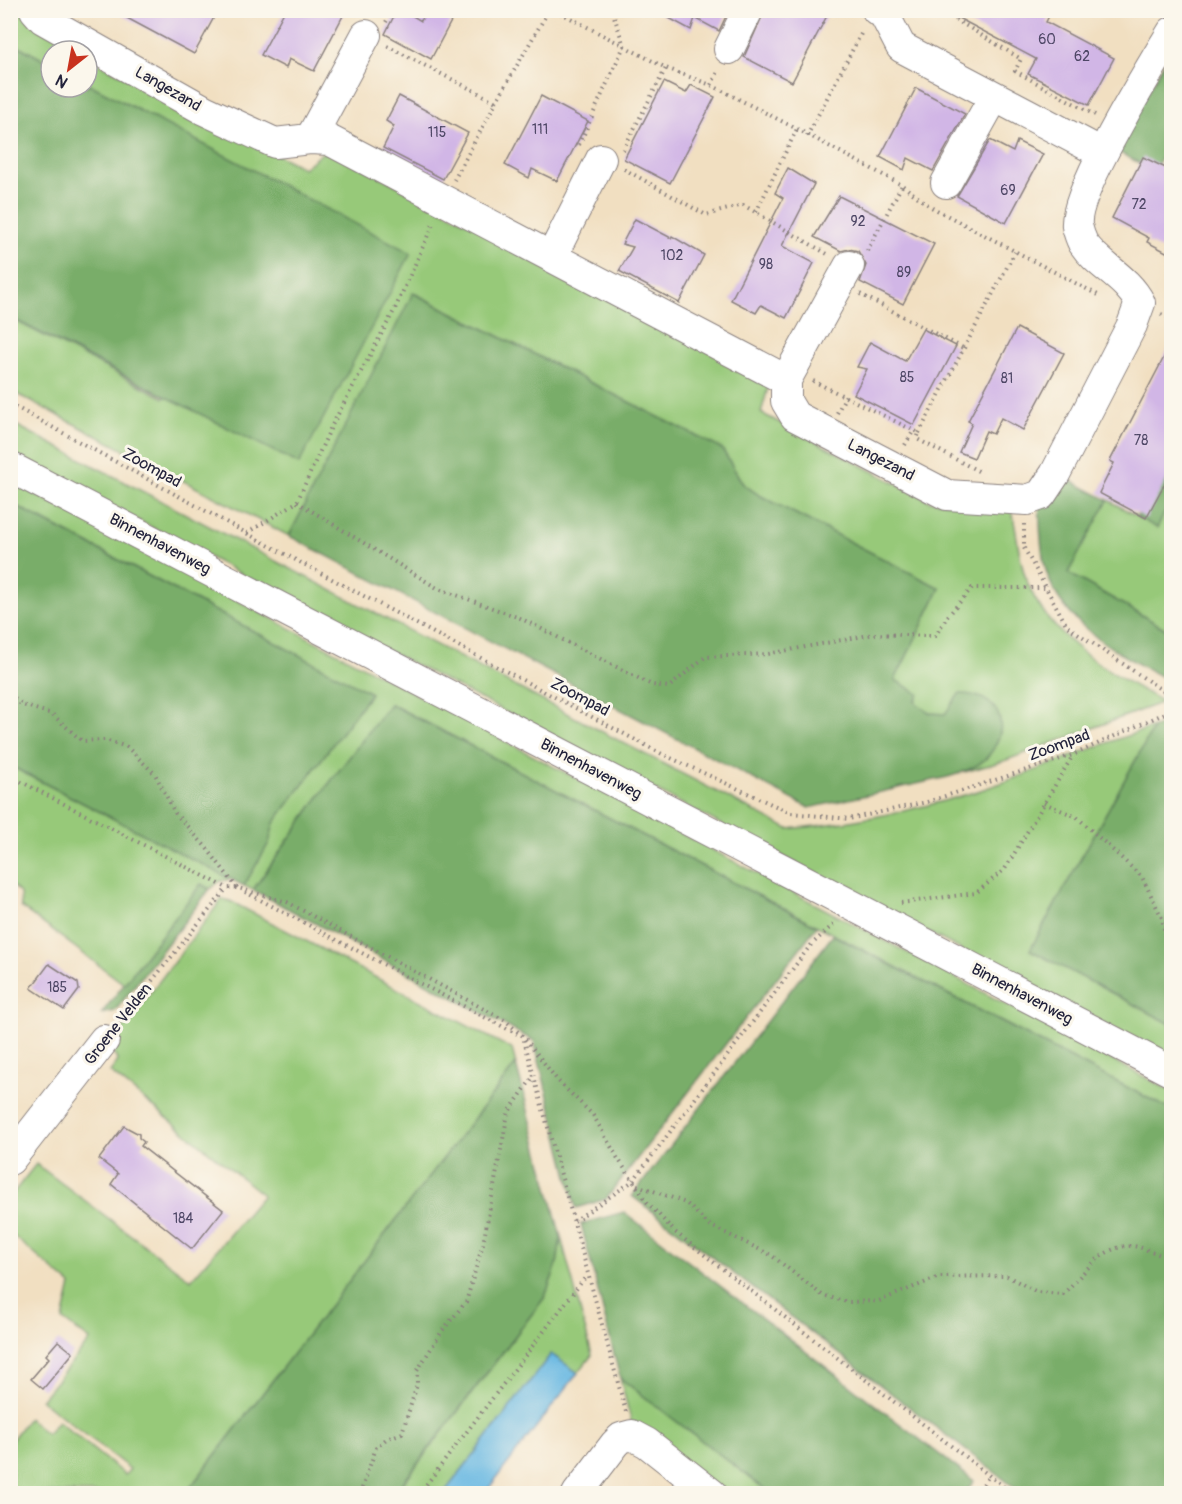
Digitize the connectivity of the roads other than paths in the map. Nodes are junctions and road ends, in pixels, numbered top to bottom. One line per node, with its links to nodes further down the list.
1 (35, 10): 8 (street, Langezand)
2 (748, 10): 6 (street)
3 (883, 17): 7 (street)
4 (1172, 32): 9 (street)
5 (366, 35): 8 (street)
6 (729, 49)
7 (994, 97): 9 (street); 11 (street)
8 (310, 139): 12 (street, Langezand)
9 (1102, 153): 14 (street, Langezand)
10 (608, 162): 12 (street)
11 (946, 183)
12 (552, 256): 14 (street, Langezand)
13 (844, 275): 14 (street)
14 (788, 375)
15 (10, 466): 17 (street, Binnenhavenweg)
16 (104, 1040): 18 (street, Groene Velden)
17 (1172, 1072)
18 (10, 1160)
19 (577, 1494): 20 (street)
20 (712, 1494)

